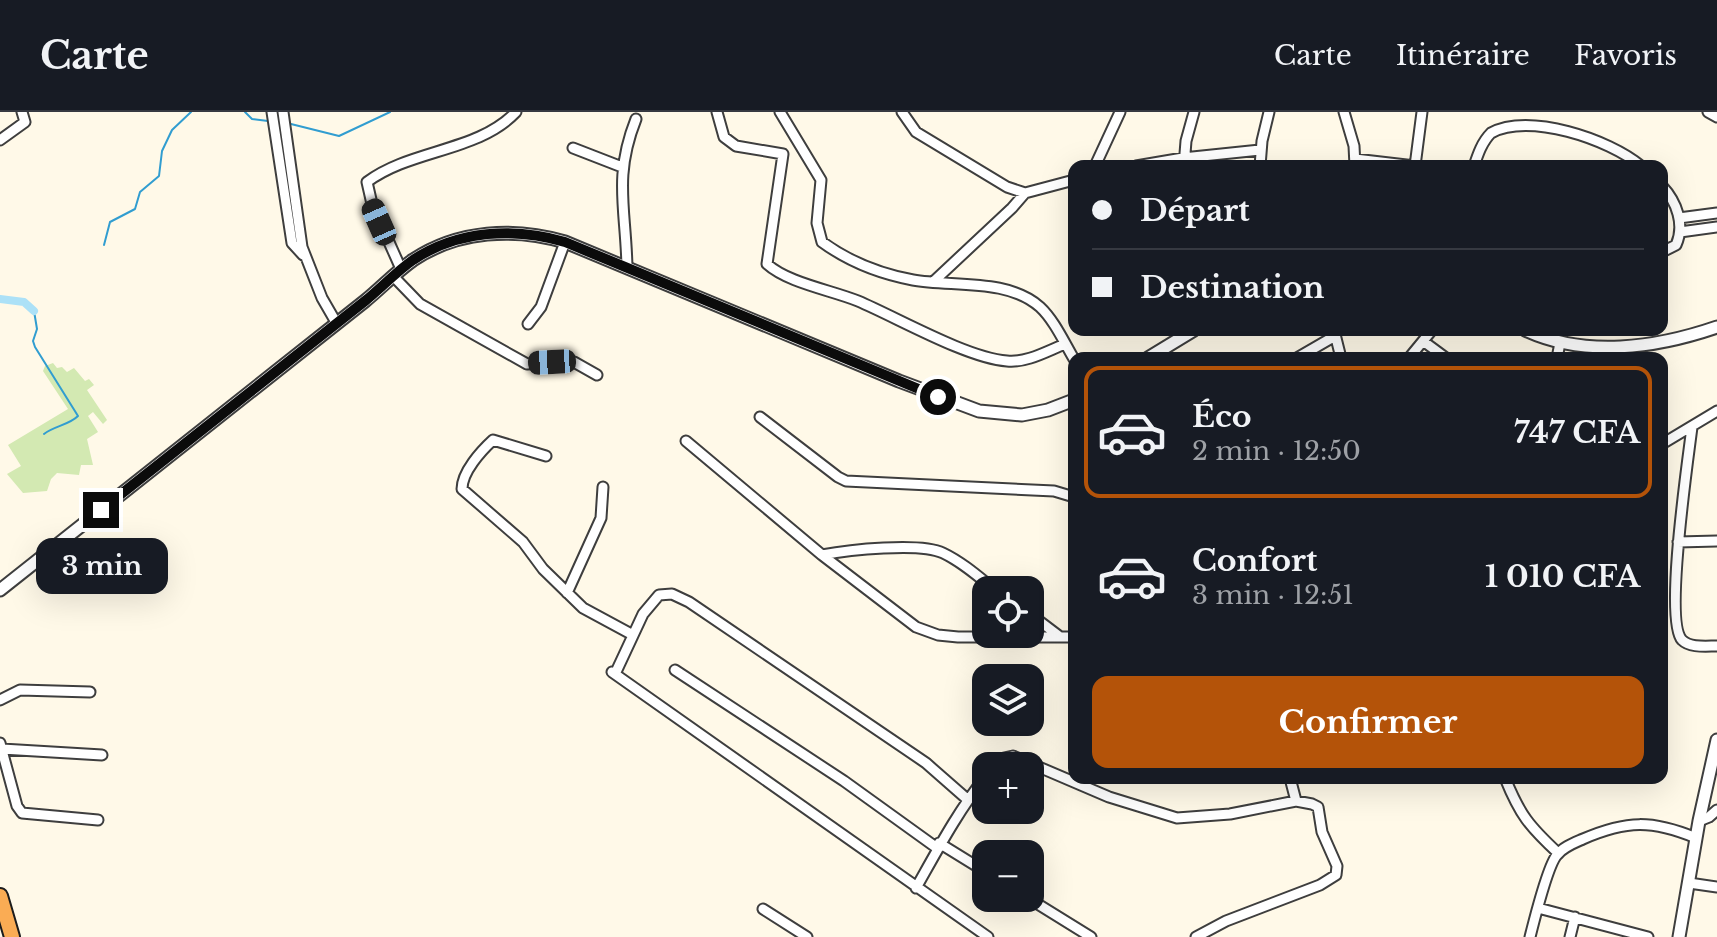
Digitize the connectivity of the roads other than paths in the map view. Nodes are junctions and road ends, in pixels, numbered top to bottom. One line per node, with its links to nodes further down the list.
1 (22, 112): 15 (street)
2 (516, 112): 37 (street)
3 (717, 112): 48 (street)
4 (780, 112): 38 (street)
5 (902, 112): 28 (street)
6 (1120, 112): 18 (street)
7 (1194, 112): 19 (street)
8 (1269, 112): 17 (street)
9 (1344, 112): 22 (street)
10 (1422, 112): 23 (street)
11 (1708, 112): 12 (street)
12 (1717, 117)
13 (636, 119): 26 (street)
14 (280, 120): 39 (street)
15 (0, 140)
16 (573, 148): 26 (street)
17 (1260, 150): 20 (street); 21 (street)
18 (1098, 160)
19 (1183, 160)
20 (1196, 160)
21 (1260, 160)
22 (1355, 160)
23 (1418, 160)
24 (1476, 160): 25 (street)
25 (1631, 160)
26 (622, 167): 36 (street)
27 (1068, 182): 28 (street)
28 (1025, 193): 38 (street)
29 (1668, 195): 31 (street)
30 (1717, 213): 31 (street)
31 (1679, 218): 33 (street)
32 (1717, 227): 33 (street)
33 (1680, 232): 35 (street)
34 (565, 242): 36 (street); 37 (street); 40 (street)
35 (1668, 249)
36 (627, 268): 56 (street)
37 (397, 273): 39 (street); 55 (street)
38 (933, 282): 48 (street)
39 (337, 324): 69 (street)
40 (528, 324)
41 (1717, 327): 47 (street)
42 (1184, 336): 50 (street)
43 (1330, 336): 51 (street)
44 (1427, 336): 46 (street)
45 (1541, 336): 47 (street)
46 (1423, 341): 52 (street); 53 (street)
47 (1560, 343): 54 (street)
48 (1065, 344): 49 (street)
49 (1070, 352)
50 (1158, 352)
51 (1306, 352)
52 (1414, 352)
53 (1438, 352)
54 (1558, 352)
55 (597, 375)
56 (1068, 402)
57 (1717, 411): 59 (street)
58 (760, 417): 64 (street)
59 (1692, 427): 61 (street); 66 (street)
60 (686, 441): 67 (street)
61 (1668, 441)
62 (546, 456): 70 (street)
63 (603, 487): 70 (street)
64 (1068, 495)
65 (1717, 541): 66 (street)
66 (1678, 542): 75 (street)
67 (822, 555): 68 (street); 73 (street)
68 (977, 576)
69 (0, 590)
70 (567, 593): 72 (street)
71 (1044, 625): 73 (street)
72 (633, 635): 88 (street); 99 (street)
73 (1059, 636): 74 (street)
74 (1068, 637)
75 (1717, 646)
76 (675, 670): 94 (street)
77 (90, 692): 78 (street)
78 (0, 700)
79 (1717, 740): 92 (street)
80 (1, 746): 81 (street); 91 (street)
81 (102, 755)
82 (1044, 769): 83 (street)
83 (1068, 779)
84 (1079, 784): 89 (street)
85 (1292, 784): 89 (street)
86 (1507, 784): 95 (street)
87 (972, 793): 88 (street)
88 (967, 799): 94 (street)
89 (1296, 801): 109 (street)
90 (1717, 810): 92 (street)
91 (98, 820)
92 (1699, 821): 93 (street)
93 (1696, 838): 95 (street); 97 (street)
94 (938, 846): 96 (street); 99 (street)
95 (1558, 853): 102 (street)
96 (972, 864)
97 (1689, 883): 98 (street); 113 (street)
98 (1717, 887)
99 (916, 888): 107 (street)
100 (0, 896): 105 (highway)
101 (1044, 908): 108 (street)
102 (1538, 908): 104 (street); 110 (street)
103 (763, 909): 106 (street)
104 (1575, 917): 111 (street); 112 (street)
105 (12, 937)
106 (807, 937)
107 (988, 937)
108 (1091, 937)
109 (1196, 937)
110 (1530, 937)
111 (1570, 937)
112 (1648, 937)
113 (1681, 937)

